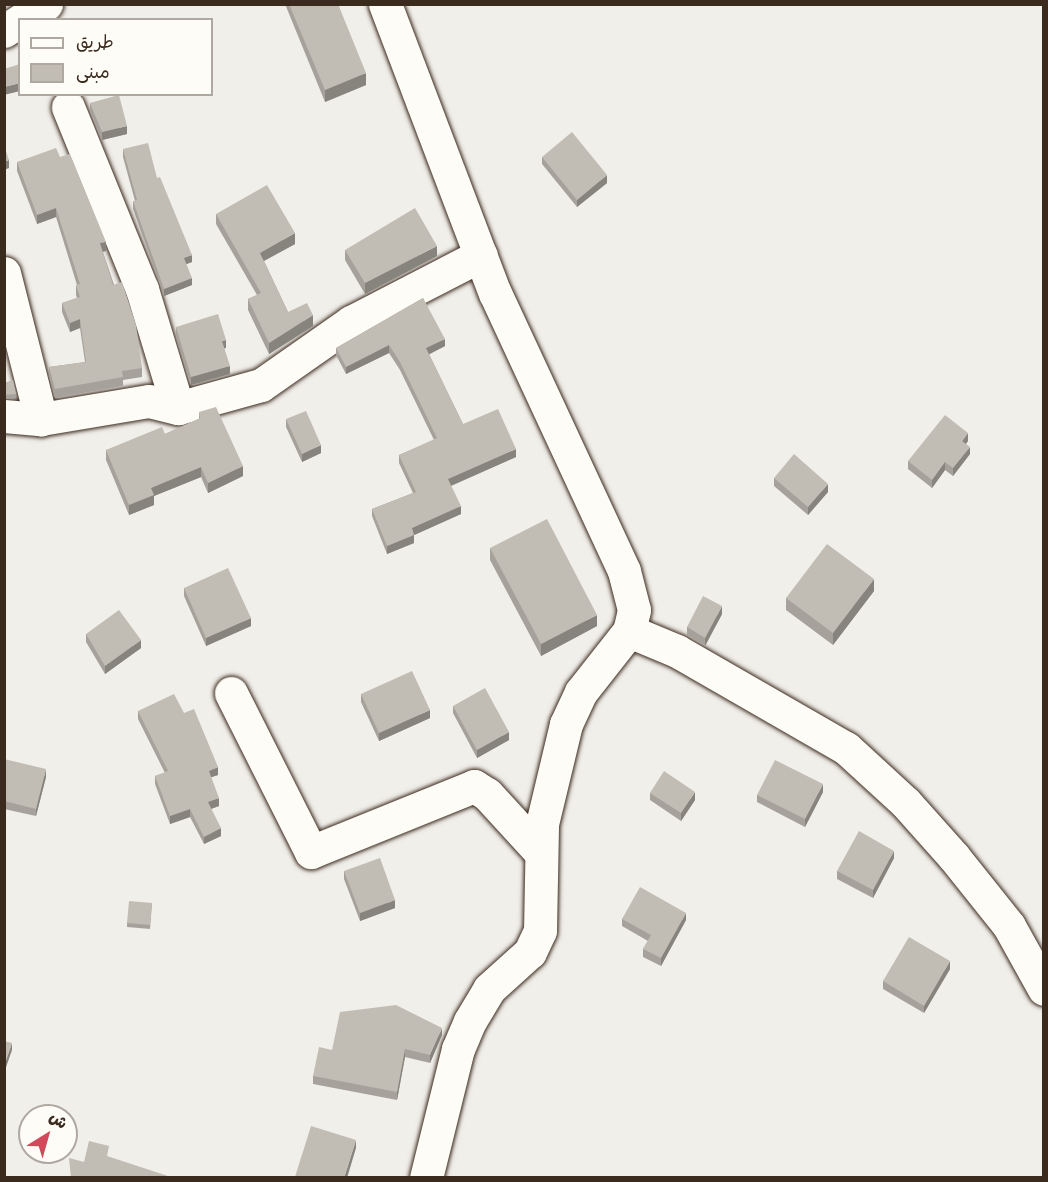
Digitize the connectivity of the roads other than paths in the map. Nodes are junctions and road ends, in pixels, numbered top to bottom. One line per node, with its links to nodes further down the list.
1 (46, 4): 3 (street)
2 (385, 4): 7 (street)
3 (24, 18)
4 (18, 22): 5 (street)
5 (4, 31)
6 (68, 107): 9 (street)
7 (481, 255): 9 (street); 12 (street)
8 (4, 273): 11 (street)
9 (178, 408): 11 (street)
10 (4, 416): 11 (street)
11 (40, 419)
12 (629, 631): 14 (street); 15 (street)
13 (231, 693): 14 (street)
14 (541, 853): 16 (street)
15 (1044, 989)
16 (426, 1178)

